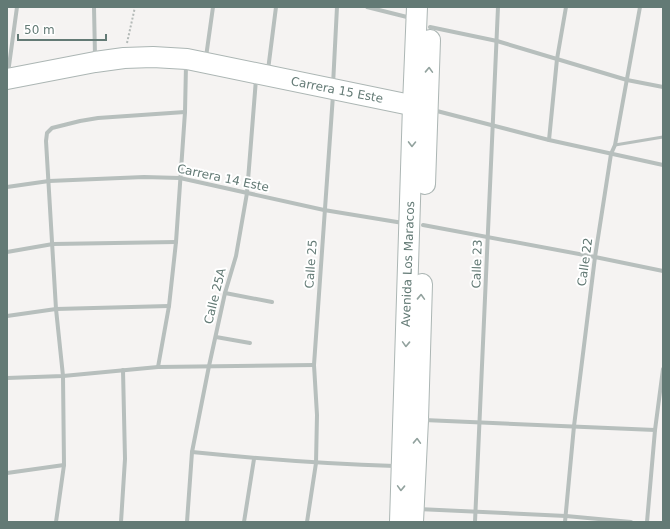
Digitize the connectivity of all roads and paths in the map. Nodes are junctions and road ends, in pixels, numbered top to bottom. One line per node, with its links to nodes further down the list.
1 (16, 7): 18 (street)
2 (94, 7): 16 (street)
3 (135, 7): 13 (path)
4 (213, 7): 15 (street)
5 (276, 7): 17 (street, Calle 25A)
6 (337, 7): 21 (street, Calle 25)
7 (367, 7): 11 (street)
8 (498, 7): 12 (street, Calle 23)
9 (566, 7): 14 (street)
10 (640, 7): 19 (street, Calle 22)
11 (424, 15): 12 (street); 22 (street, Avenida Los Maracos)
12 (497, 41): 14 (street); 24 (street, Calle 23)
13 (124, 58): 15 (street, Carrera 15 Este); 16 (street, Carrera 15 Este)
14 (557, 59): 19 (street); 26 (street)
15 (196, 61): 17 (street, Carrera 15 Este); 23 (street)
16 (95, 62): 18 (street, Carrera 15 Este)
17 (262, 75): 21 (street, Carrera 15 Este); 33 (street, Calle 25A)
18 (7, 79)
19 (627, 80): 20 (street); 27 (street, Calle 22)
20 (663, 87)
21 (333, 89): 22 (street, Carrera 15 Este); 34 (street, Calle 25)
22 (420, 107): 24 (street, Carrera 15 Este); 35 (street, Avenida Los Maracos)
23 (185, 112): 30 (street); 31 (street)
24 (493, 126): 26 (street, Carrera 15 Este); 36 (street, Calle 23)
25 (663, 137): 27 (lane)
26 (549, 140): 28 (street, Carrera 15 Este)
27 (615, 145): 28 (street, Calle 22)
28 (611, 154): 29 (street, Carrera 15 Este); 40 (street, Calle 22)
29 (663, 165)
30 (180, 178): 31 (street, Carrera 14 Este); 33 (street, Carrera 14 Este); 37 (street)
31 (49, 181): 32 (street, Carrera 14 Este); 38 (street)
32 (7, 187)
33 (247, 193): 34 (street, Carrera 14 Este); 42 (street, Calle 25A)
34 (324, 210): 35 (street, Carrera 14 Este); 49 (street, Calle 25)
35 (417, 224): 36 (street, Carrera 14 Este); 56 (street, Avenida Los Maracos, one-way to 35); 64 (street, Avenida Los Maracos, one-way to 64)
36 (488, 236): 40 (street, Carrera 14 Este); 57 (street, Calle 23)
37 (176, 242): 38 (street); 44 (street)
38 (53, 244): 39 (street); 45 (street)
39 (7, 252)
40 (595, 257): 41 (street, Carrera 14 Este); 58 (street, Calle 22)
41 (663, 271)
42 (225, 293): 43 (street); 47 (street, Calle 25A)
43 (272, 302)
44 (169, 306): 45 (street); 51 (street)
45 (56, 309): 46 (street); 54 (street)
46 (7, 316)
47 (216, 337): 48 (street); 50 (street, Calle 25A)
48 (250, 343)
49 (314, 364): 50 (street); 62 (street, Calle 25)
50 (209, 366): 51 (street); 60 (street, Calle 25A)
51 (158, 367): 53 (street)
52 (663, 369): 59 (street)
53 (123, 370): 54 (street); 70 (street)
54 (63, 376): 55 (street); 63 (street)
55 (7, 378)
56 (418, 420): 57 (street); 68 (street, Avenida Los Maracos, one-way to 56)
57 (480, 421): 58 (street); 66 (street, Calle 23)
58 (574, 426): 59 (street); 67 (street, Calle 22)
59 (655, 430): 77 (street)
60 (192, 452): 61 (street); 71 (street, Calle 25A)
61 (254, 459): 62 (street); 72 (street)
62 (316, 463): 64 (street); 73 (street, Calle 25)
63 (64, 465): 65 (street); 69 (street)
64 (402, 466): 68 (street, Avenida Los Maracos, one-way to 68)
65 (7, 473)
66 (475, 511): 67 (street); 68 (street); 74 (street, Calle 23)
67 (566, 516): 75 (street, Calle 22); 76 (street)
68 (409, 518)
69 (56, 522)
70 (121, 522)
71 (187, 522)
72 (244, 522)
73 (307, 522)
74 (475, 522)
75 (565, 522)
76 (631, 522)
77 (647, 522)

